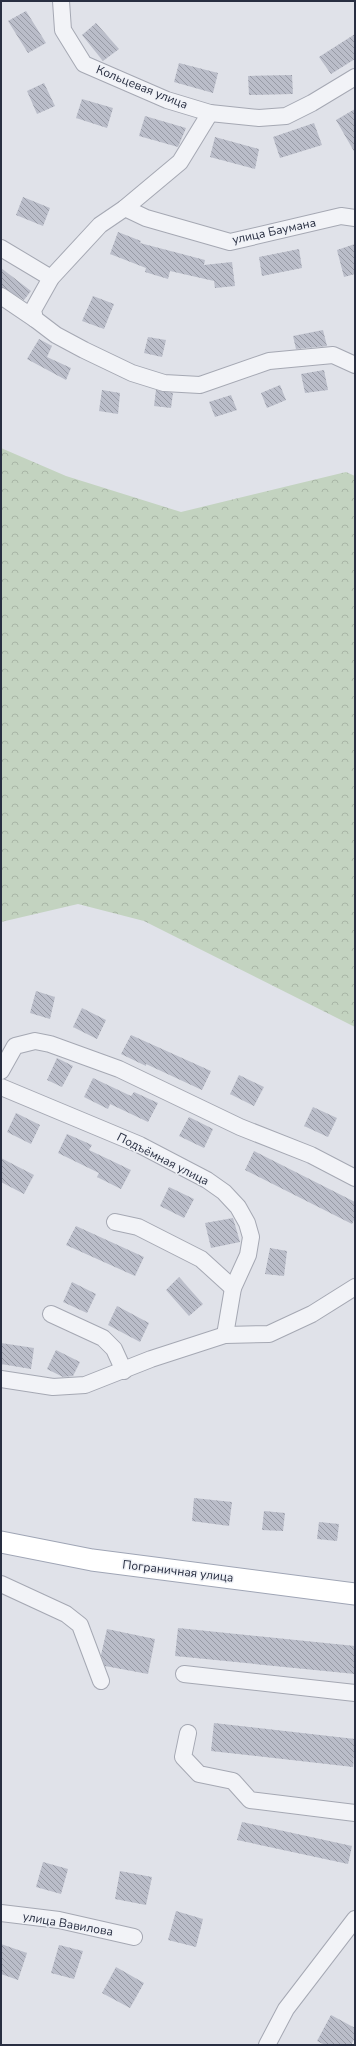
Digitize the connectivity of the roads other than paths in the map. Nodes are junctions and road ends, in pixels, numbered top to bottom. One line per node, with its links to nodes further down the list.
1 (62, 1): 3 (street, Кольцевая улица)
2 (355, 77): 3 (street, Кольцевая улица)
3 (210, 113): 4 (street)
4 (125, 208): 5 (street, улица Баумана); 7 (street)
5 (355, 218)
6 (1, 248): 7 (street)
7 (51, 278): 9 (street)
8 (1, 296): 9 (street)
9 (35, 319): 10 (street)
10 (355, 365)
11 (1, 1071): 13 (street)
12 (1, 1087): 16 (street, Подъёмная улица)
13 (355, 1178)
14 (115, 1222): 16 (street)
15 (355, 1287): 18 (street)
16 (233, 1288): 18 (street, Подъёмная улица)
17 (51, 1314): 19 (street)
18 (225, 1335): 19 (street)
19 (124, 1371): 20 (street)
20 (1, 1379)
21 (1, 1542): 23 (main road, Пограничная улица)
22 (1, 1584): 25 (street)
23 (355, 1594)
24 (184, 1674): 26 (street)
25 (101, 1681)
26 (355, 1694)
27 (188, 1732): 28 (street)
28 (355, 1814)
29 (1, 1913): 31 (street, улица Вавилова)
30 (355, 1919): 32 (street)
31 (134, 1937)
32 (267, 2045)

